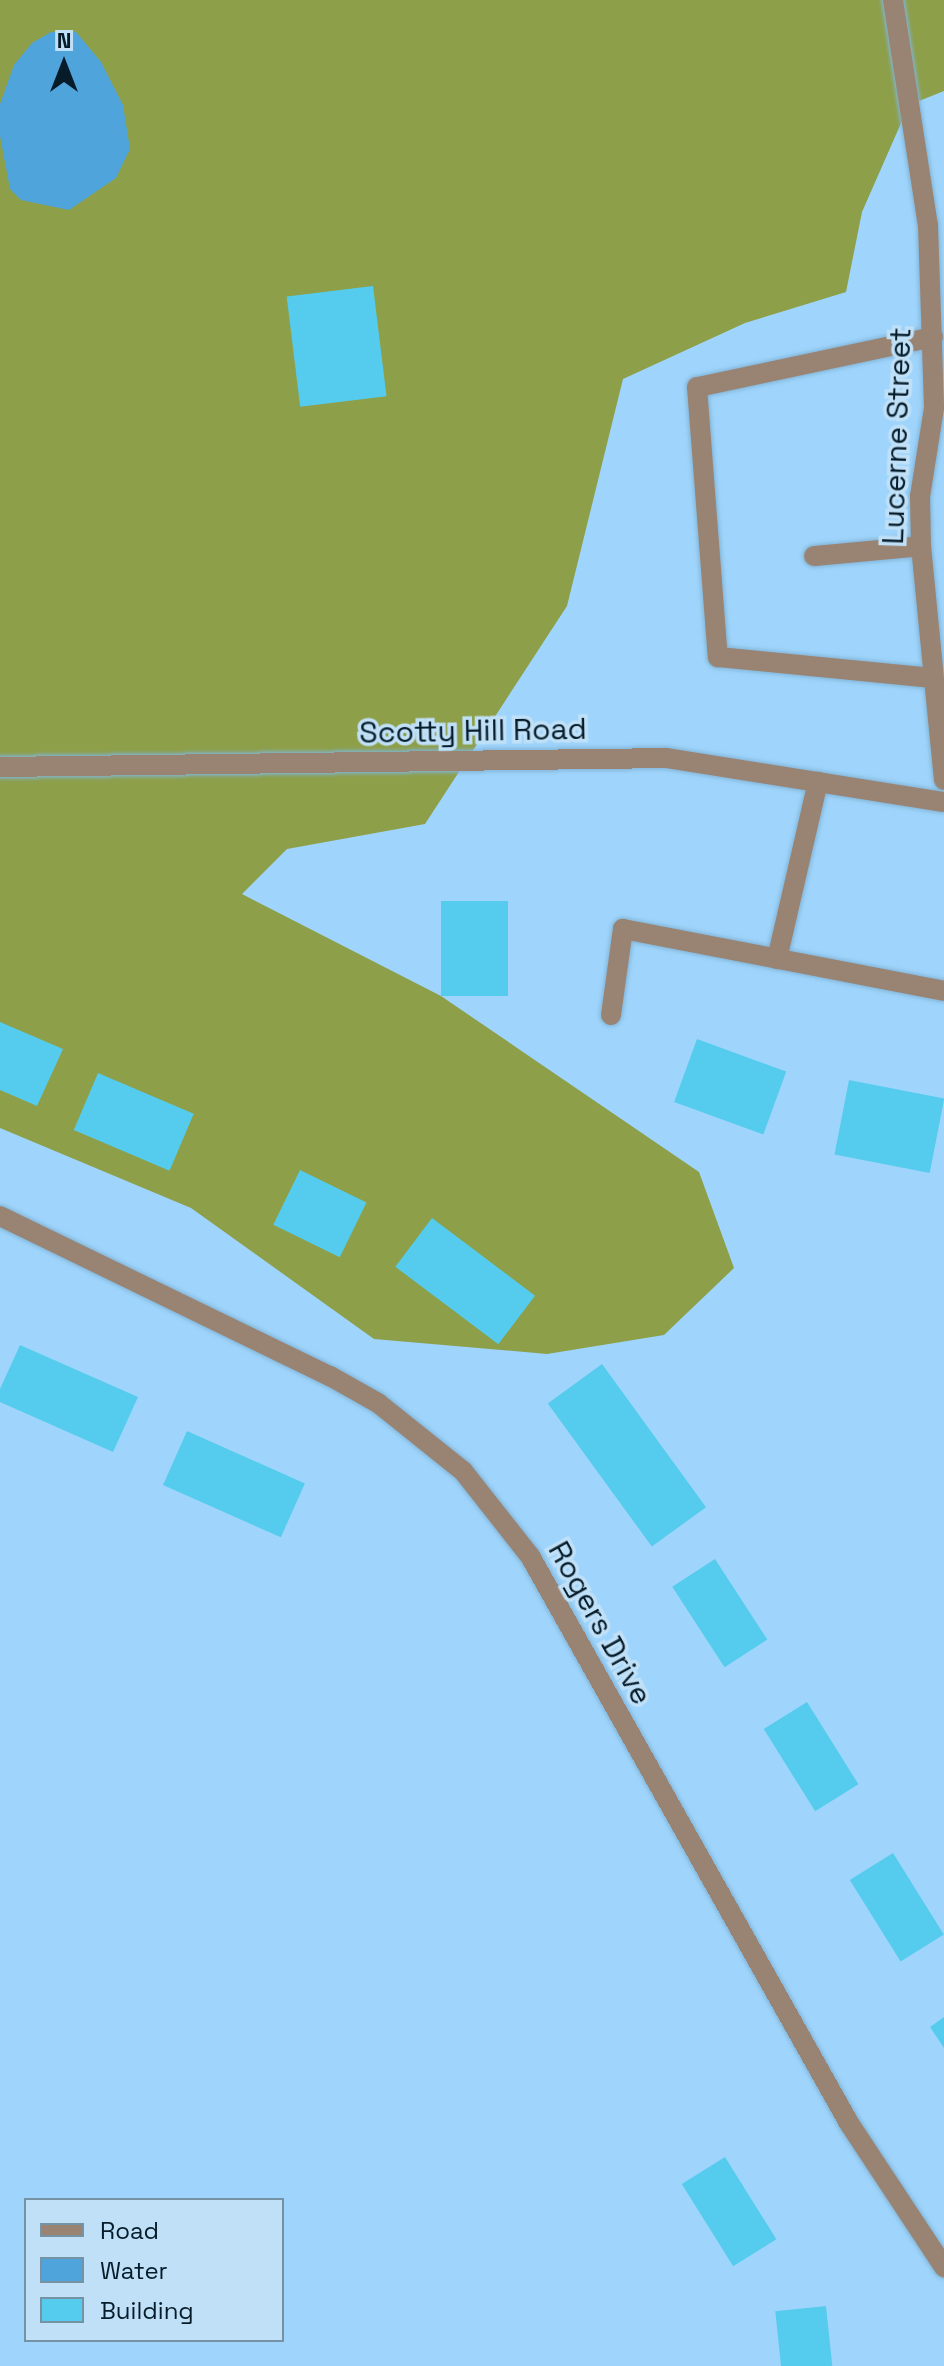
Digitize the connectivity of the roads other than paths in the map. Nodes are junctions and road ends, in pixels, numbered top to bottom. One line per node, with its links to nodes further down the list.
1 (893, 0): 2 (street, Lucerne Street)
2 (933, 337): 3 (street, Lucerne Street); 6 (street)
3 (939, 408): 4 (street, Lucerne Street)
4 (921, 546): 5 (street); 6 (street, Lucerne Street)
5 (814, 556)
6 (933, 678): 8 (street, Lucerne Street)
7 (0, 767): 9 (street, Scotty Hill Road)
8 (944, 780)
9 (818, 782): 10 (street, Scotty Hill Road); 11 (street)
10 (944, 802)
11 (777, 959): 12 (street); 13 (street)
12 (944, 991)
13 (611, 1015)
14 (0, 1216): 15 (street, Rogers Drive)
15 (944, 2267)

